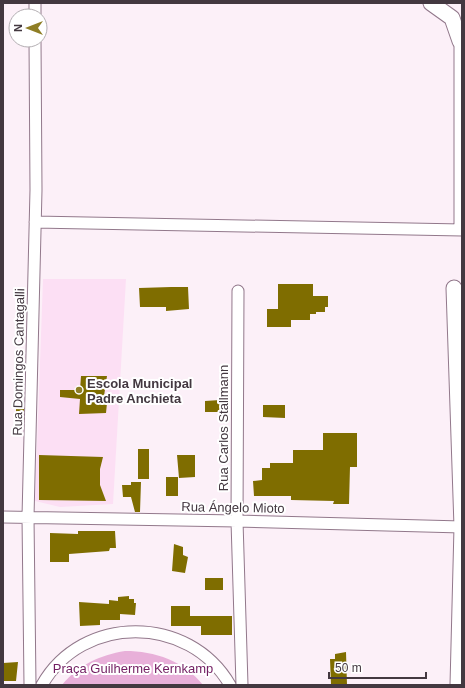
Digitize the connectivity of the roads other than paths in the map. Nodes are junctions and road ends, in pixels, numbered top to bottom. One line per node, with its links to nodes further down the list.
1 (432, 3): 3 (street)
2 (455, 3): 3 (street)
3 (452, 18): 4 (street)
4 (461, 42): 7 (street)
5 (35, 48): 6 (street, Rua Domingos Cantagalli)
6 (36, 222): 7 (street); 11 (street, Rua Domingos Cantagalli)
7 (461, 230)
8 (454, 288): 13 (street)
9 (238, 291): 12 (street, Rua Carlos Stallmann)
10 (3, 517): 11 (street, Rua Ángelo Mioto)
11 (28, 518): 12 (street, Rua Ángelo Mioto); 14 (street, Rua Domingos Cantagalli)
12 (237, 521): 13 (street, Rua Ángelo Mioto); 17 (street, Rua Carlos Stallmann)
13 (462, 527): 18 (street)
14 (30, 685)
15 (42, 685): 16 (street)
16 (230, 685)
17 (242, 685)
18 (458, 685)

